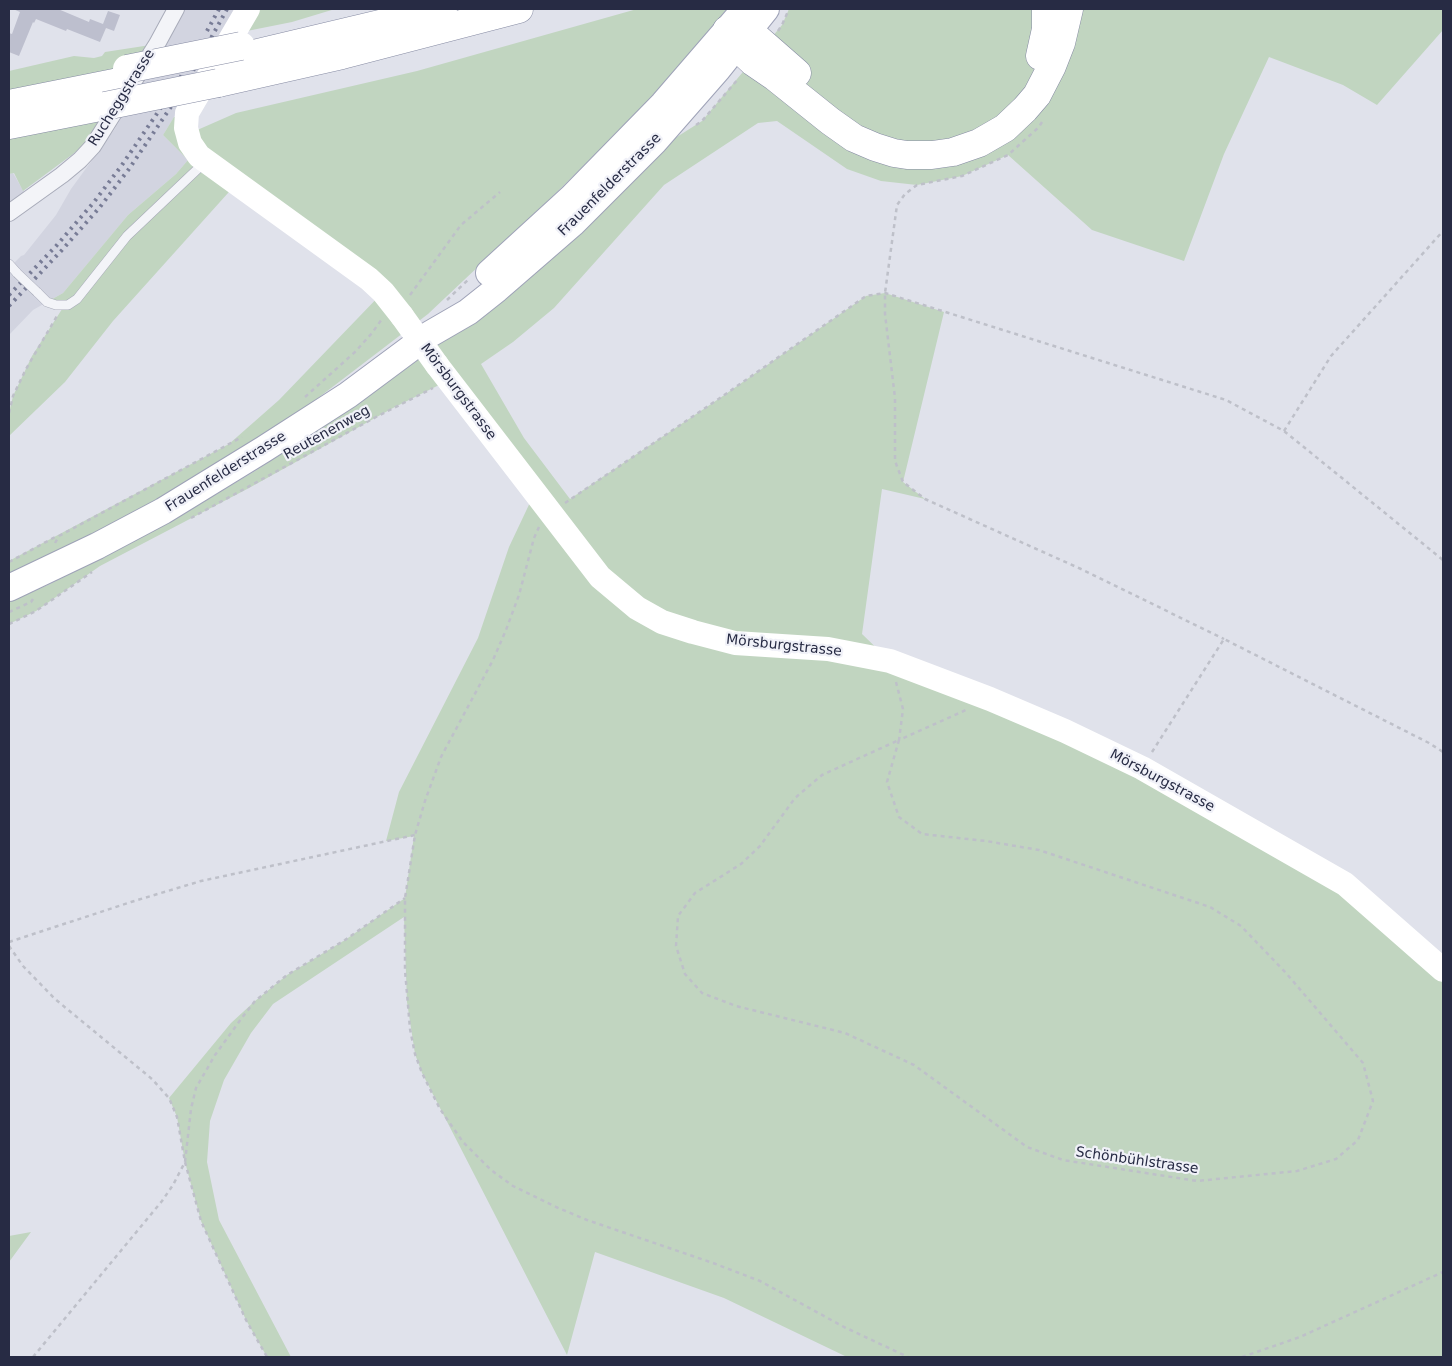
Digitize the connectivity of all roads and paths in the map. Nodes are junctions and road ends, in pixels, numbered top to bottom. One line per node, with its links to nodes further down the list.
1 (176, 9): 15 (street, Rucheggstrasse)
2 (248, 9): 13 (street, Mörsburgstrasse)
3 (362, 9): 10 (highway)
4 (443, 9): 10 (highway)
5 (519, 9): 12 (highway, bridge)
6 (766, 9): 9 (main road, Frauenfelderstrasse)
7 (1046, 9): 9 (highway)
8 (1069, 9): 9 (highway)
9 (739, 29): 31 (main road, Frauenfelderstrasse)
10 (237, 52): 11 (highway)
11 (9, 104)
12 (9, 125)
13 (206, 161): 19 (lane); 20 (street, Mörsburgstrasse)
14 (500, 192): 20 (path)
15 (9, 213)
16 (1443, 231): 24 (path)
17 (9, 264): 19 (lane, bridge)
18 (885, 293): 24 (path); 25 (path); 33 (path)
19 (64, 306): 23 (path)
20 (394, 315): 21 (street, Mörsburgstrasse, bridge); 22 (path)
21 (443, 373): 25 (street, Mörsburgstrasse); 26 (path, Reutenenweg)
22 (303, 399)
23 (9, 413)
24 (1284, 431): 28 (path)
25 (550, 512): 34 (street, Mörsburgstrasse); 39 (path)
26 (184, 522)
27 (59, 536): 29 (path)
28 (1443, 560)
29 (9, 562)
30 (94, 570): 32 (path)
31 (9, 588)
32 (9, 624)
33 (1224, 640): 37 (path); 38 (path)
34 (890, 661): 35 (street, Mörsburgstrasse); 36 (path, Schönbühlstrasse)
35 (990, 700): 36 (path, Schönbühlstrasse); 38 (street, Mörsburgstrasse)
36 (899, 740): 36 (path, Schönbühlstrasse)
37 (1443, 752)
38 (1142, 768): 43 (street, Mörsburgstrasse)
39 (415, 835): 40 (path); 41 (path)
40 (405, 898): 44 (path); 48 (path)
41 (9, 944): 42 (path)
42 (10, 951): 44 (path)
43 (1443, 970)
44 (185, 1162): 46 (path); 47 (path)
45 (1443, 1272): 49 (path)
46 (33, 1357)
47 (267, 1357)
48 (908, 1357)
49 (1242, 1357)

